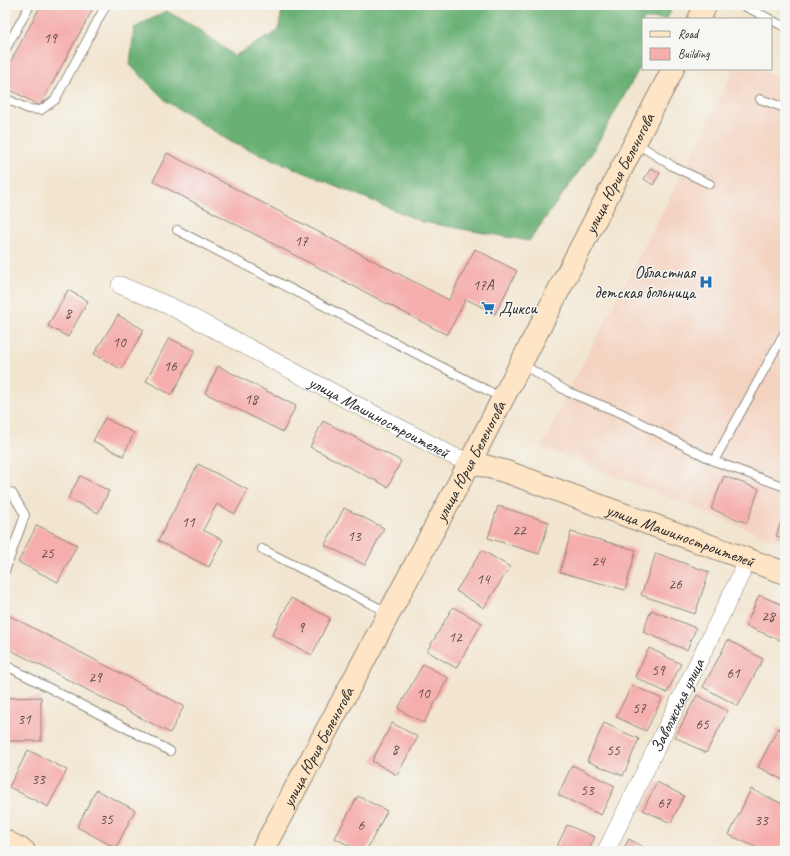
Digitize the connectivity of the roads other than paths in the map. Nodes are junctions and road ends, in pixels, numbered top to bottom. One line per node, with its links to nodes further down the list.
1 (30, 5): 9 (lane)
2 (106, 5): 11 (lane)
3 (706, 5): 5 (main road)
4 (742, 5): 6 (lane)
5 (700, 18)
6 (768, 18)
7 (772, 20): 8 (lane)
8 (785, 27)
9 (5, 50)
10 (672, 70): 14 (main road, улица Юрия Беленогова)
11 (5, 98)
12 (760, 99): 13 (lane)
13 (785, 108)
14 (635, 143): 15 (lane); 19 (main road, улица Юрия Беленогова)
15 (710, 184)
16 (177, 230): 20 (lane)
17 (120, 286): 22 (street, улица Машиностроителей)
18 (785, 332): 21 (lane)
19 (521, 364): 20 (main road, улица Юрия Беленогова); 21 (lane)
20 (503, 399): 22 (main road, улица Юрия Беленогова)
21 (714, 461): 23 (lane)
22 (470, 462): 26 (main road, улица Машиностроителей); 29 (main road, улица Юрия Беленогова)
23 (785, 487)
24 (5, 490): 27 (lane)
25 (262, 549): 29 (lane)
26 (748, 560): 28 (main road, улица Машиностроителей); 35 (street, Заволжская улица)
27 (5, 571)
28 (785, 572)
29 (389, 613): 34 (main road, улица Юрия Беленогова)
30 (5, 665): 31 (lane)
31 (170, 751)
32 (5, 841): 33 (main road)
33 (24, 851)
34 (262, 851)
35 (606, 851)

